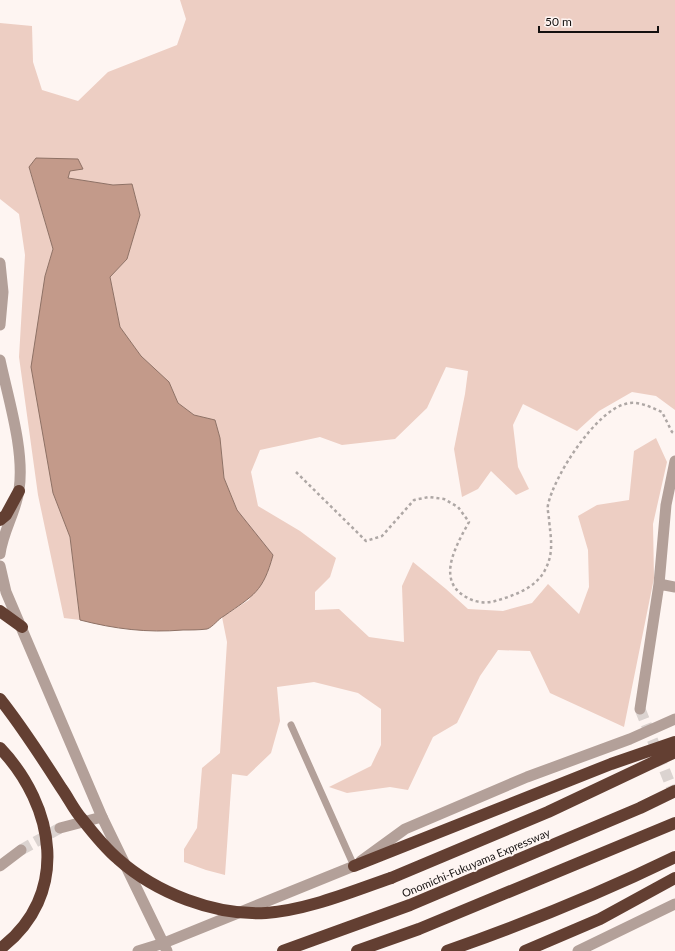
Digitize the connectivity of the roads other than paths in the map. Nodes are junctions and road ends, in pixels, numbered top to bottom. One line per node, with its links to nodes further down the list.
1 (0, 263): 2 (street)
2 (0, 326)
3 (0, 360): 5 (street)
4 (675, 461): 9 (street)
5 (19, 491): 6 (highway); 7 (street)
6 (0, 520)
7 (0, 554)
8 (0, 566): 12 (street)
9 (659, 584): 10 (street); 14 (street)
10 (675, 588)
11 (0, 611): 12 (highway)
12 (22, 627): 21 (street)
13 (0, 700): 19 (highway, bridge)
14 (640, 710)
15 (675, 719): 27 (street)
16 (291, 725): 27 (lane)
17 (675, 742): 27 (highway)
18 (0, 748): 31 (highway)
19 (675, 752)
20 (675, 791): 33 (highway, Onomichi-Fukuyama Expressway)
21 (102, 817): 23 (street); 30 (street)
22 (675, 823): 34 (highway)
23 (60, 828)
24 (21, 850): 26 (street)
25 (675, 857): 35 (highway)
26 (0, 866)
27 (354, 866): 30 (street)
28 (675, 878): 36 (highway)
29 (675, 904): 37 (street)
30 (166, 947): 32 (street)
31 (0, 949)
32 (138, 951)
33 (283, 951)
34 (357, 951)
35 (447, 951)
36 (524, 951)
37 (578, 951)

